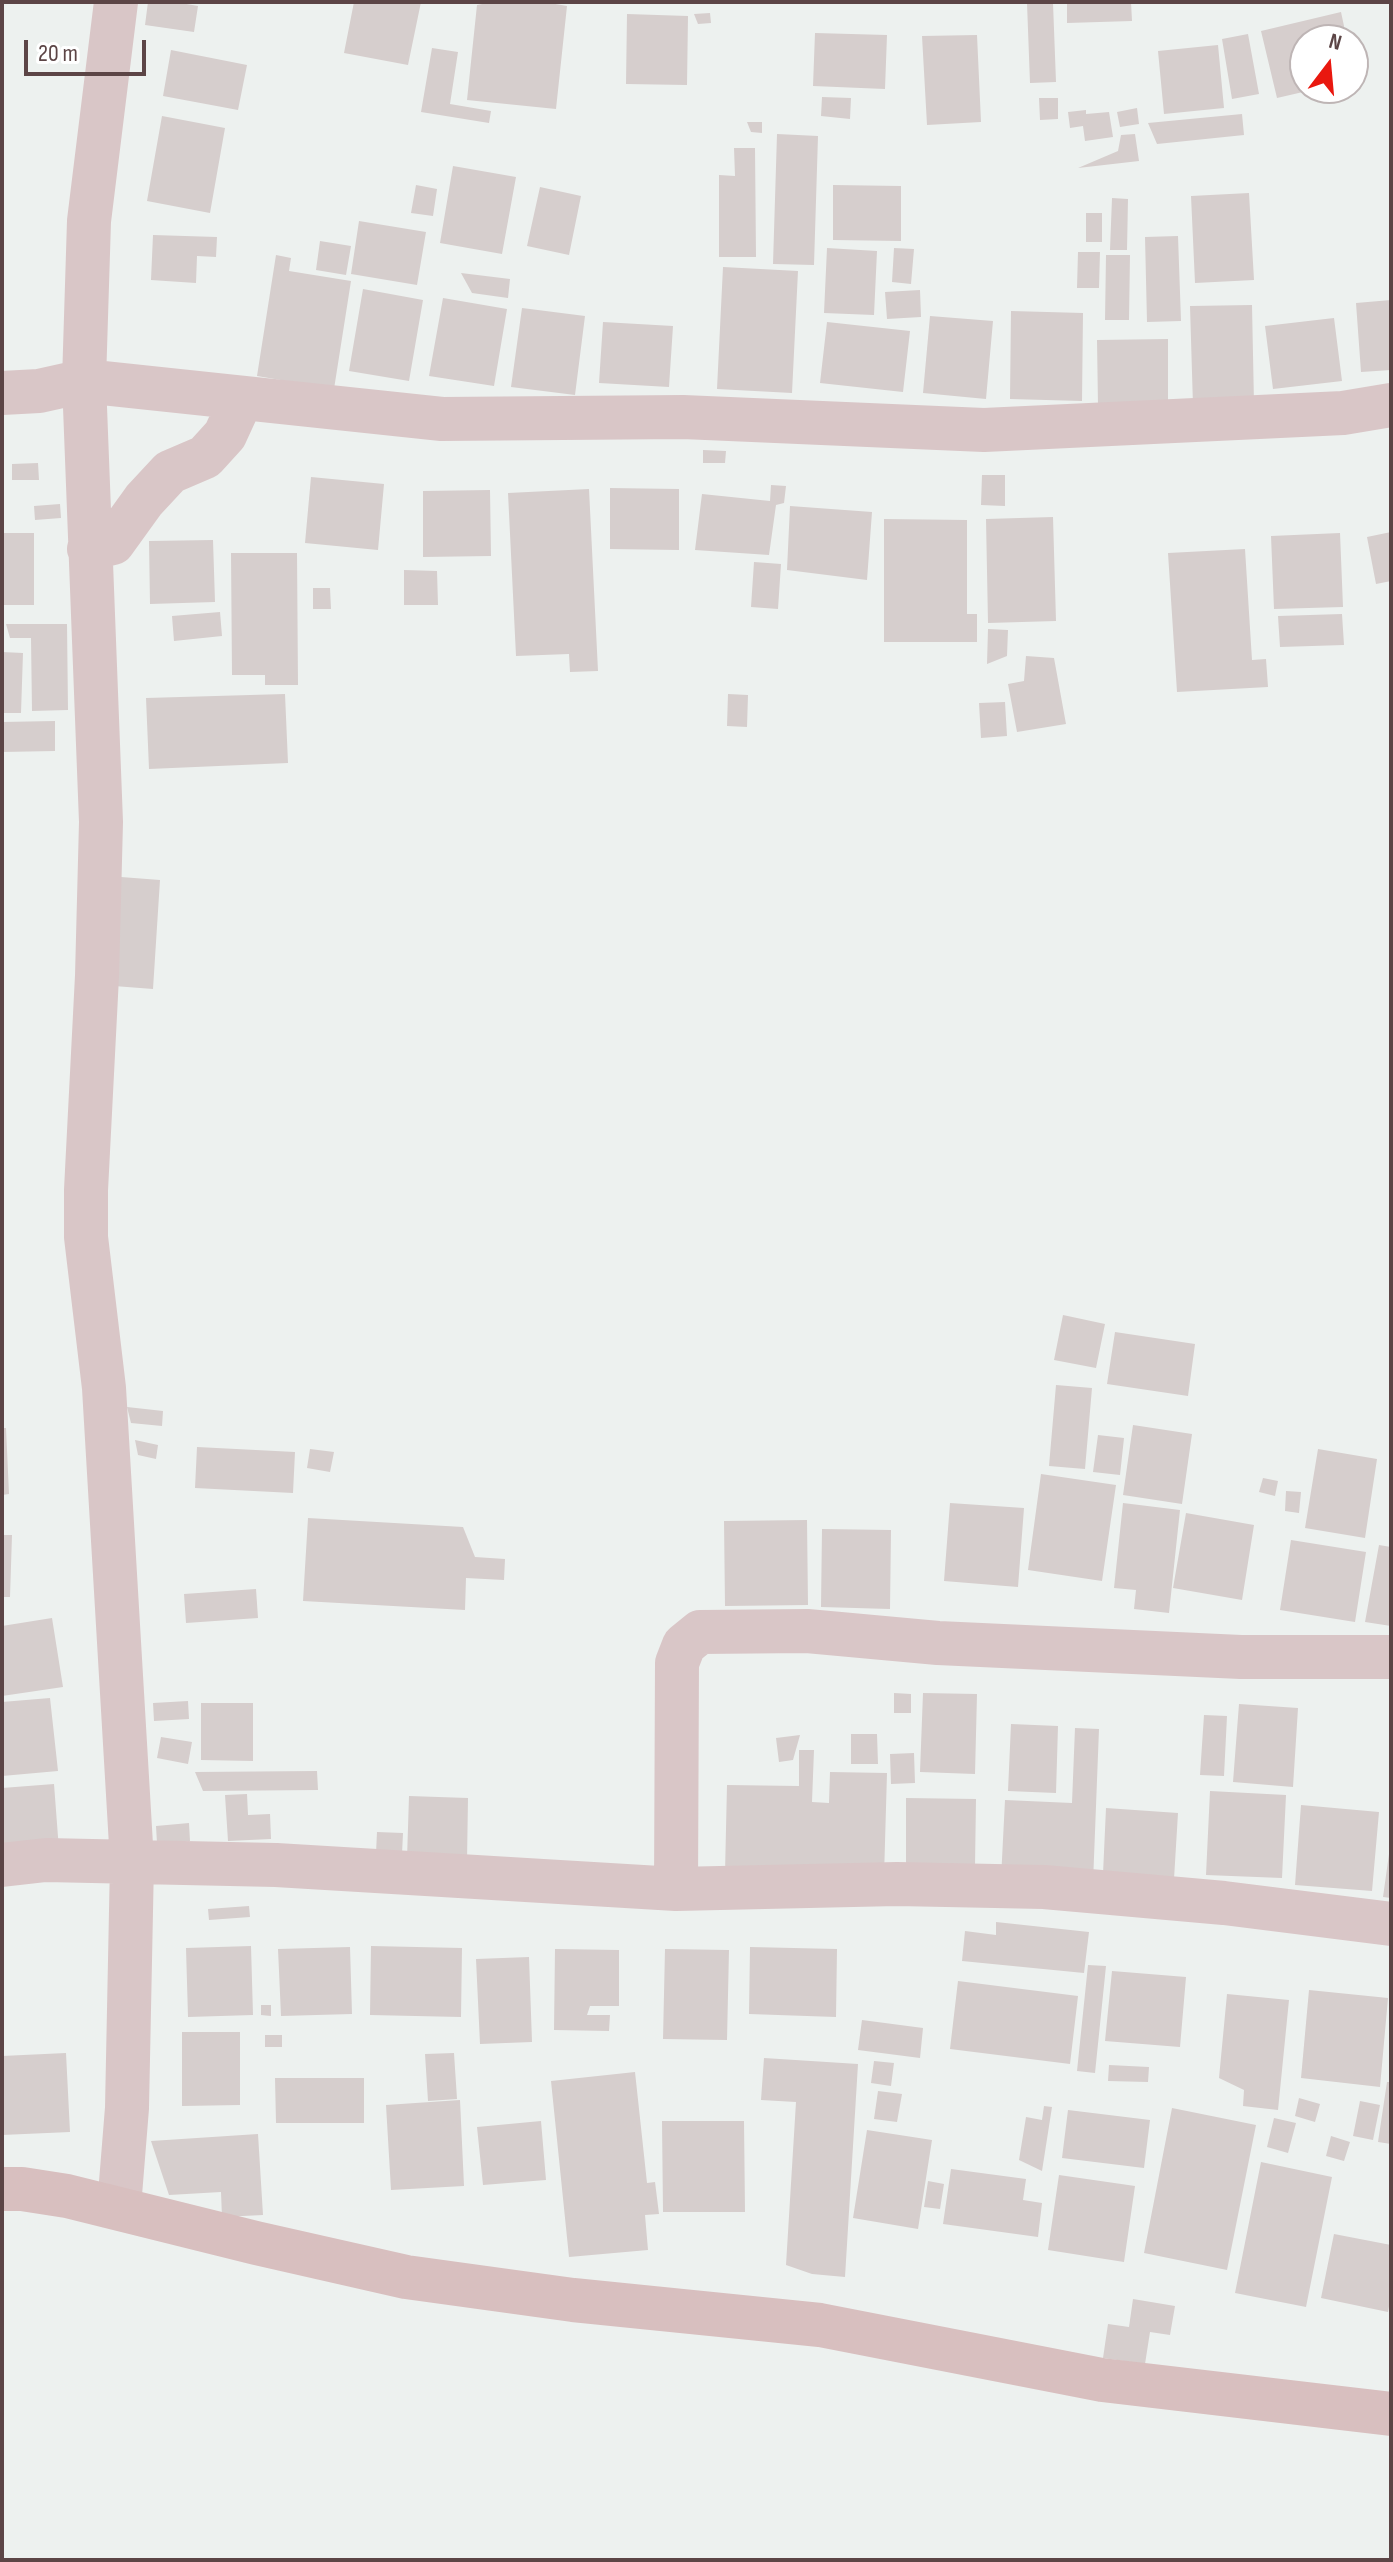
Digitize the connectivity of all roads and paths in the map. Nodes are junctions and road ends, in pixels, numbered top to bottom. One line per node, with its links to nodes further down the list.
1 (116, 2): 2 (street)
2 (84, 381): 3 (street); 4 (street); 6 (street)
3 (2, 393)
4 (242, 398): 5 (street); 6 (street)
5 (1391, 405)
6 (89, 549): 8 (street)
7 (1391, 1657): 10 (street)
8 (132, 1862): 9 (street); 10 (street); 13 (street)
9 (2, 1865)
10 (676, 1889): 11 (street)
11 (1391, 1924)
12 (2, 2189): 13 (street)
13 (119, 2207): 14 (street)
14 (1391, 2414)

